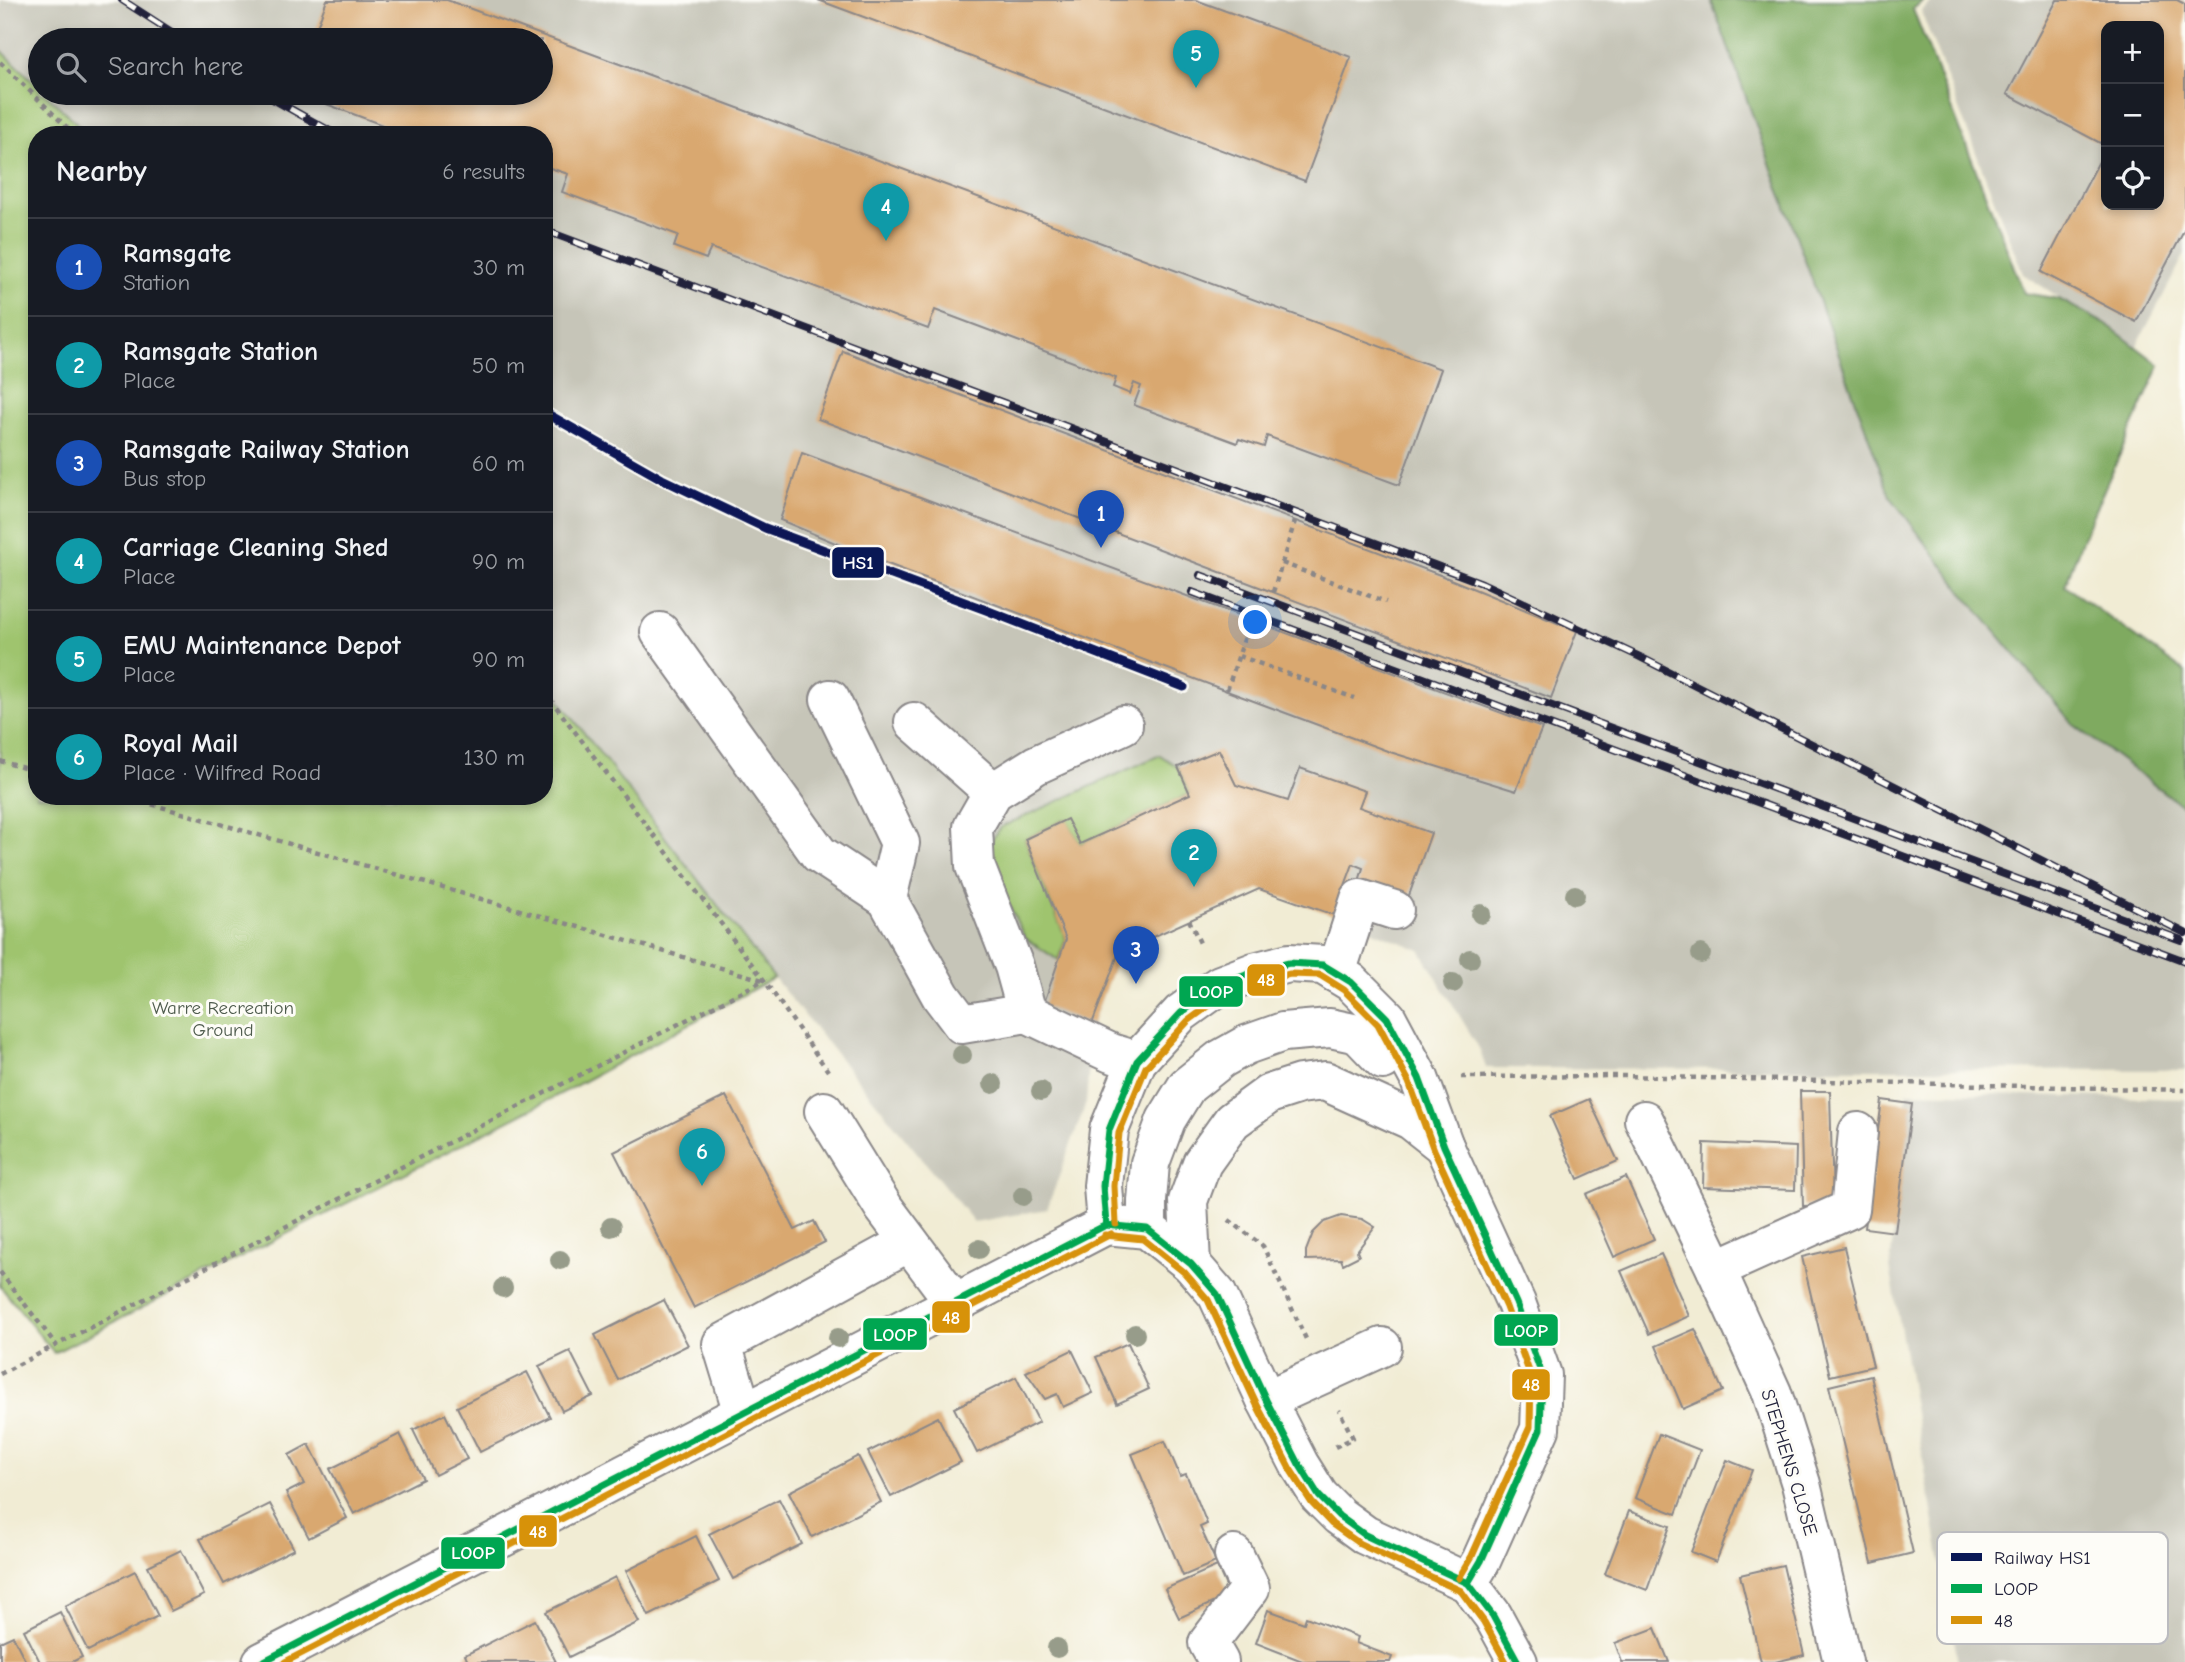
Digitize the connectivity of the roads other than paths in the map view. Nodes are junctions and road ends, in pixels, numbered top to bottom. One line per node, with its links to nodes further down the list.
1 (660, 632): 6 (street)
2 (830, 699): 6 (street)
3 (914, 722): 5 (street)
4 (1123, 725): 5 (street)
5 (993, 792): 9 (street)
6 (887, 899): 9 (street)
7 (1394, 911): 8 (street)
8 (1336, 973): 10 (street); 11 (street)
9 (1027, 1013): 10 (street)
10 (1137, 1061): 17 (street)
11 (1404, 1066): 12 (street); 16 (street); 18 (street)
12 (1325, 1081): 16 (street); 20 (street)
13 (824, 1111): 19 (street)
14 (1644, 1120): 21 (street, STEPHENS CLOSE)
15 (1858, 1132): 21 (street)
16 (1444, 1146): 27 (street)
17 (1106, 1225): 18 (street); 22 (street)
18 (1147, 1229): 20 (street)
19 (909, 1242): 22 (street); 25 (street)
20 (1191, 1264): 24 (street)
21 (1716, 1269): 31 (street, STEPHENS CLOSE)
22 (955, 1303): 25 (street)
23 (1382, 1346): 24 (street)
24 (1266, 1400): 27 (street)
25 (743, 1413): 28 (street)
26 (1234, 1555): 29 (street)
27 (1468, 1583): 30 (street)
28 (262, 1662)
29 (1219, 1662)
30 (1518, 1662)
31 (1843, 1662)

